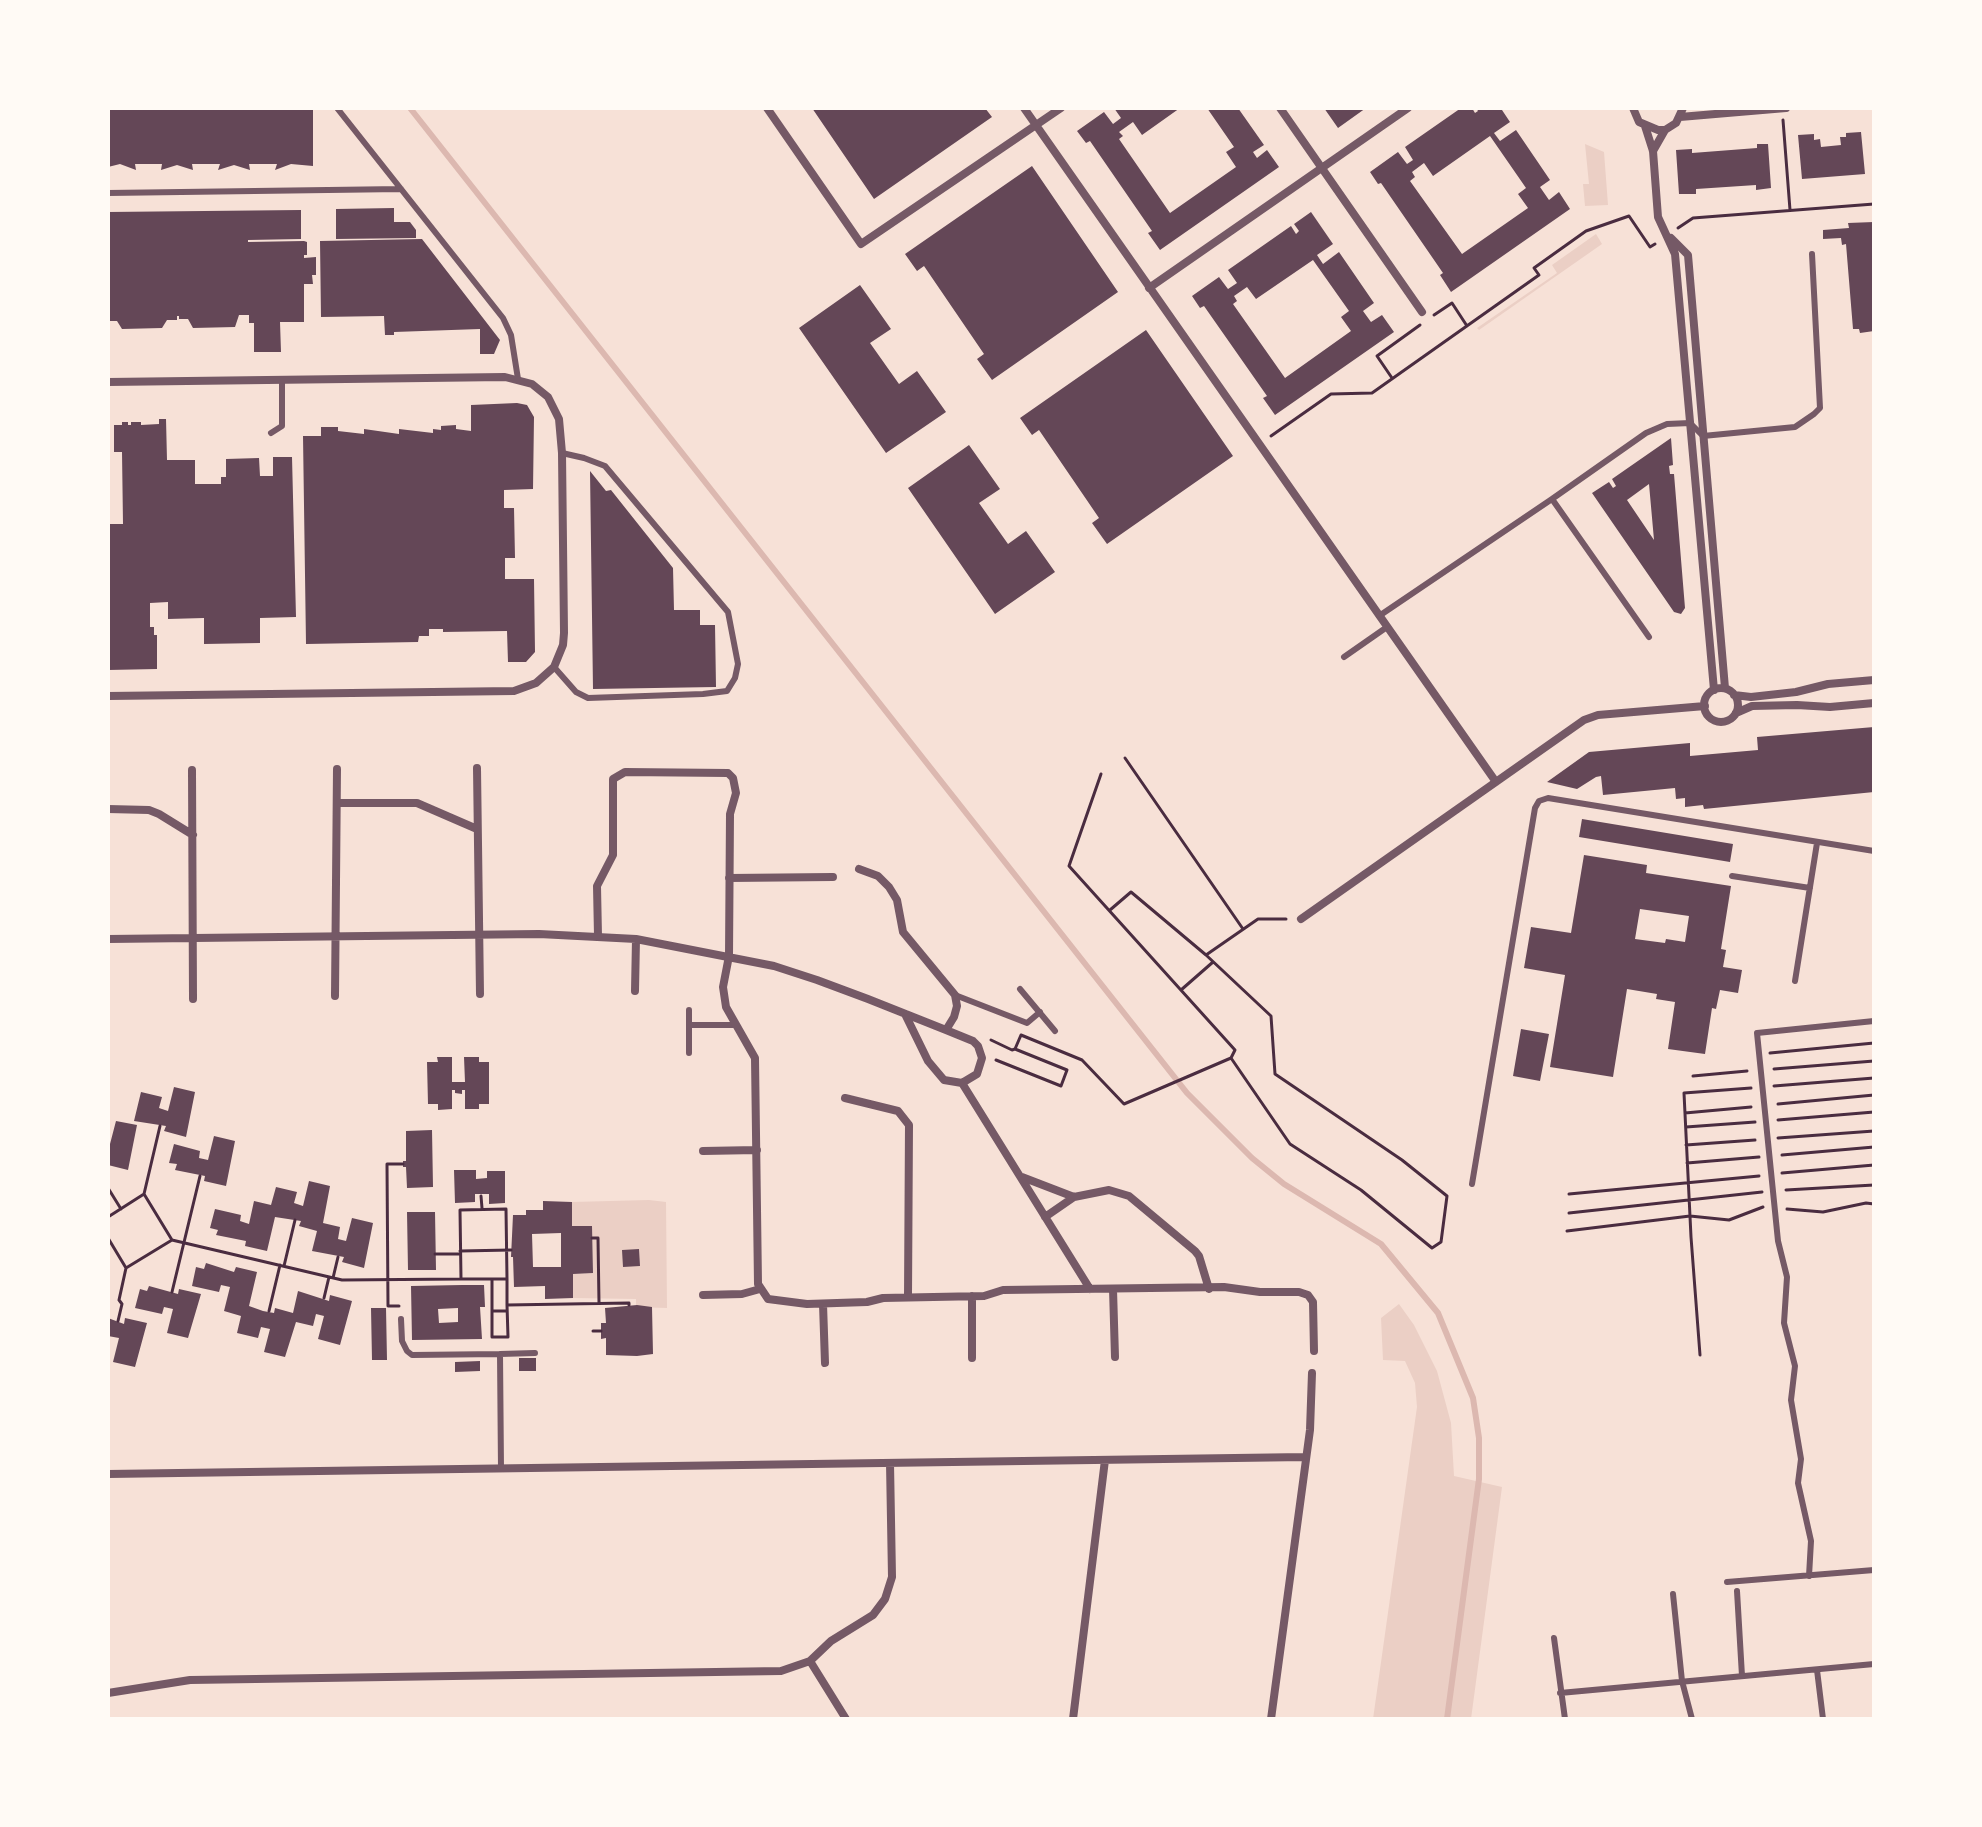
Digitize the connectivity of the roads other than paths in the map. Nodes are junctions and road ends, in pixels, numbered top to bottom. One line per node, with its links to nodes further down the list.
1 (337, 108): 15 (lane)
2 (767, 108): 10 (street)
3 (1024, 108): 10 (street)
4 (1061, 108): 10 (street)
5 (1280, 108): 14 (street)
6 (1408, 108): 14 (street)
7 (1633, 108): 11 (street)
8 (1784, 108): 9 (street)
9 (1682, 113): 12 (street)
10 (1036, 126): 19 (street)
11 (1645, 126): 12 (street); 13 (street)
12 (1665, 130): 13 (street)
13 (1653, 151): 17 (street)
14 (1322, 168): 19 (street); 20 (street)
15 (401, 189): 16 (lane); 21 (lane)
16 (108, 193)
17 (1668, 235): 24 (street); 26 (street)
18 (1812, 254): 26 (lane)
19 (1149, 288): 29 (street)
20 (1422, 312)
21 (518, 379): 22 (street); 27 (street)
22 (282, 380): 23 (street); 25 (lane)
23 (108, 382)
24 (1690, 423): 26 (lane); 28 (lane); 36 (street)
25 (271, 433)
26 (1703, 436): 35 (street)
27 (562, 453): 33 (street); 33 (lane)
28 (1552, 499): 29 (lane); 31 (lane)
29 (1379, 616): 30 (street)
30 (1387, 627): 32 (lane); 45 (street)
31 (1649, 637)
32 (1344, 657)
33 (554, 667): 38 (street)
34 (1874, 680): 37 (street)
35 (1725, 688): 36 (street); 37 (street)
36 (1714, 690): 40 (street)
37 (1734, 695): 41 (street)
38 (108, 696)
39 (1874, 703): 41 (street)
40 (1705, 706): 41 (street); 45 (street)
41 (1736, 713)
42 (477, 768): 48 (street)
43 (337, 769): 46 (street)
44 (192, 770): 49 (street)
45 (1496, 782): 57 (street)
46 (337, 803): 48 (street); 60 (street)
47 (108, 809): 49 (street)
48 (477, 829): 58 (street)
49 (193, 835): 61 (street)
50 (1817, 843): 51 (lane); 56 (lane); 86 (lane)
51 (1874, 851)
52 (859, 869): 69 (street)
53 (1732, 876): 56 (lane)
54 (833, 877): 55 (street)
55 (729, 878): 59 (street); 64 (street)
56 (1810, 888): 65 (lane)
57 (1301, 919)
58 (478, 935): 59 (street); 60 (street); 68 (street)
59 (598, 936): 63 (street)
60 (337, 937): 61 (street); 70 (street)
61 (194, 938): 62 (street); 71 (street)
62 (108, 939)
63 (636, 939): 64 (street); 67 (street)
64 (729, 956): 74 (street); 77 (street)
65 (1795, 981)
66 (1020, 989): 73 (lane)
67 (635, 991)
68 (480, 994)
69 (955, 995): 73 (lane); 78 (street)
70 (335, 996)
71 (193, 999)
72 (689, 1010): 76 (lane)
73 (1040, 1012): 79 (lane)
74 (905, 1014): 78 (street); 81 (street)
75 (1874, 1021): 111 (lane)
76 (689, 1025): 77 (lane); 80 (lane)
77 (736, 1025): 83 (street)
78 (946, 1030): 81 (street)
79 (1055, 1031)
80 (689, 1053)
81 (962, 1083): 85 (street)
82 (845, 1098): 95 (street)
83 (757, 1150): 84 (street); 89 (street)
84 (703, 1151)
85 (1021, 1176): 87 (street); 88 (street)
86 (1472, 1184)
87 (1074, 1197): 88 (street); 92 (street)
88 (1045, 1217): 90 (street)
89 (760, 1289): 93 (street); 96 (street)
90 (1090, 1289): 91 (street); 94 (street)
91 (1113, 1289): 92 (street); 101 (street)
92 (1209, 1289): 98 (street)
93 (703, 1295)
94 (972, 1296): 95 (street); 102 (street)
95 (908, 1297): 96 (street)
96 (823, 1304): 103 (street)
97 (401, 1319): 100 (lane)
98 (1314, 1351)
99 (535, 1353): 100 (lane)
100 (500, 1354): 108 (lane)
101 (1115, 1357)
102 (972, 1358)
103 (825, 1363)
104 (1312, 1373): 105 (street)
105 (1305, 1457): 106 (street); 125 (street)
106 (1105, 1460): 107 (street); 124 (street)
107 (890, 1463): 108 (street); 116 (street)
108 (501, 1469): 109 (street)
109 (108, 1474)
110 (1874, 1570): 111 (lane)
111 (1809, 1576): 112 (lane)
112 (1727, 1582)
113 (1737, 1591): 119 (lane)
114 (1673, 1594): 120 (lane)
115 (1554, 1638): 122 (lane)
116 (810, 1661): 121 (street); 123 (street)
117 (1874, 1664): 118 (lane)
118 (1817, 1670): 119 (lane); 128 (lane)
119 (1742, 1676): 120 (lane)
120 (1682, 1681): 122 (lane); 127 (lane)
121 (108, 1693)
122 (1560, 1693): 126 (lane)
123 (846, 1719)
124 (1073, 1719)
125 (1271, 1719)
126 (1565, 1719)
127 (1692, 1719)
128 (1823, 1719)

